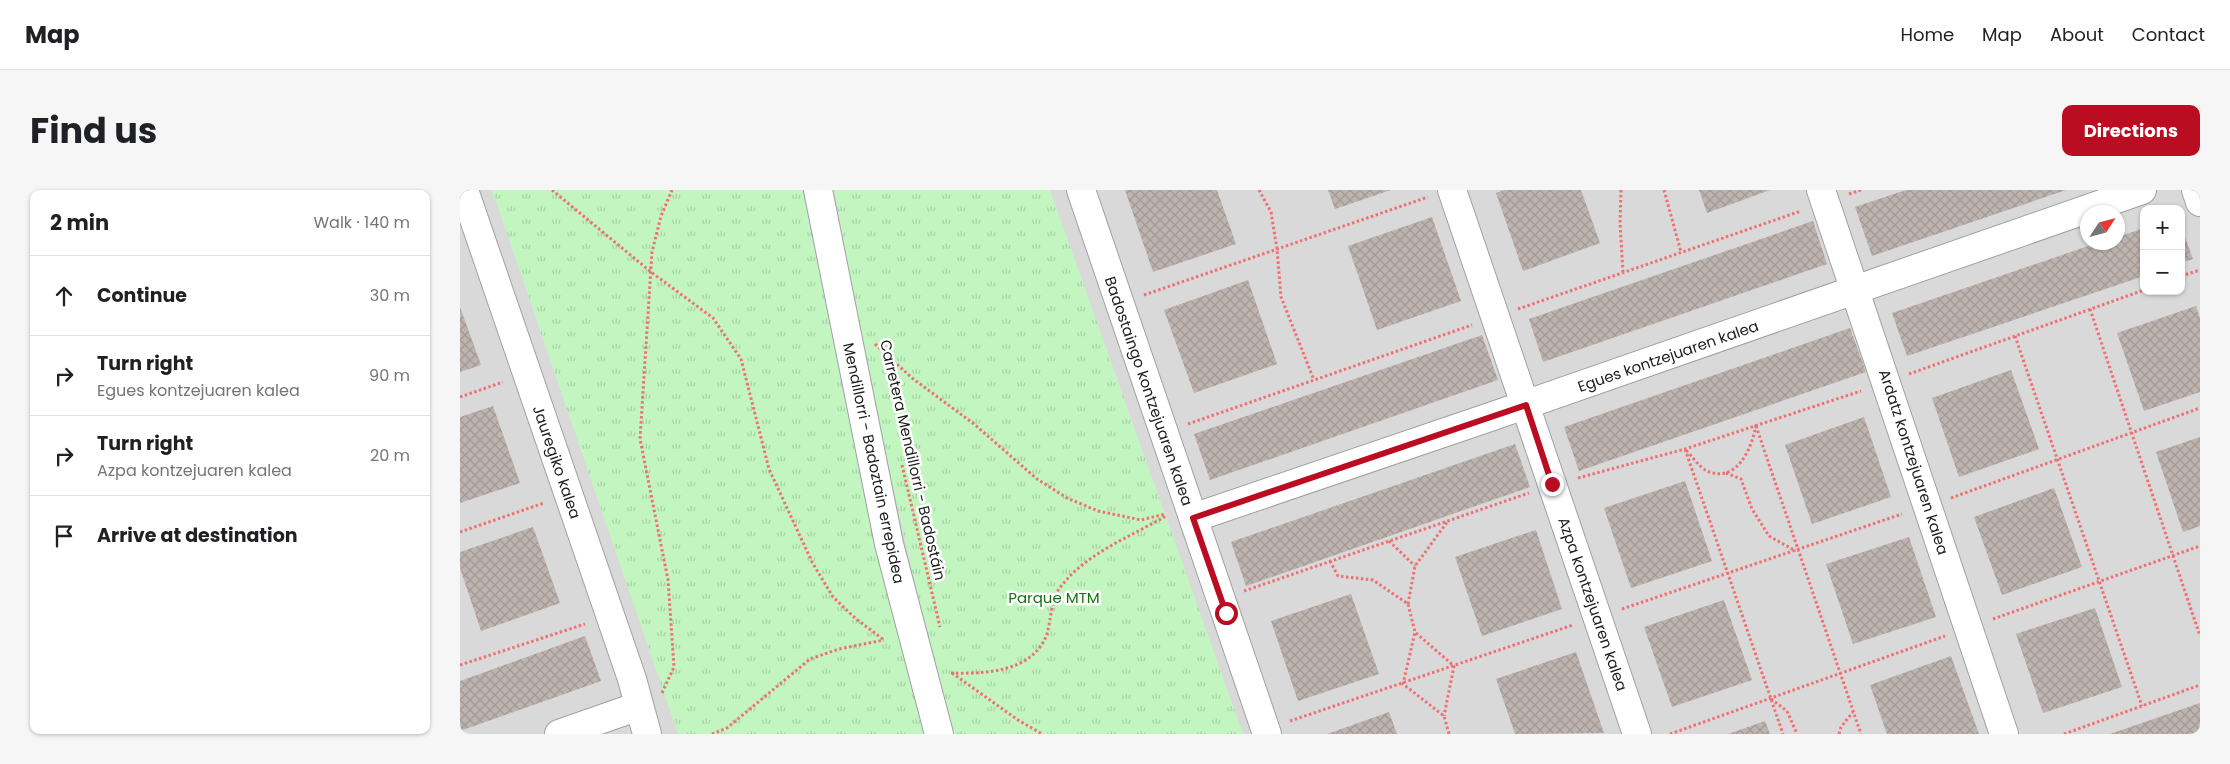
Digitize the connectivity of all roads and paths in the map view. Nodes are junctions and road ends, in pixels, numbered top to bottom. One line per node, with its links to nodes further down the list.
1 (464, 190): 28 (street, Jauregiko kalea)
2 (552, 190): 18 (path)
3 (672, 190): 18 (path)
4 (818, 190): 80 (street, Mendillorri - Badoztain errepidea)
5 (1080, 190): 23 (street, Badostaingo kontzejuaren kalea)
6 (1259, 190): 15 (path)
7 (1621, 190): 19 (path)
8 (1664, 190): 16 (path)
9 (1861, 190): 13 (path)
10 (2142, 190): 21 (street, Egues kontzejuaren kalea)
11 (2196, 190): 14 (street)
12 (1441, 193): 15 (path); 25 (street, Azpa kontzejuaren kalea)
13 (1823, 196): 16 (path); 21 (street, Ardatz kontzejuaren kalea)
14 (2200, 202)
15 (1277, 249): 23 (path); 29 (path)
16 (1681, 252): 19 (path)
17 (2200, 270): 20 (path)
18 (651, 272): 72 (path); 79 (path)
19 (1623, 272): 25 (path)
20 (2185, 275)
21 (1857, 291): 30 (street, Ardatz kontzejuaren kalea); 32 (street, Egues kontzejuaren kalea)
22 (2140, 291): 24 (path)
23 (1119, 303): 35 (street, Badostaingo kontzejuaren kalea)
24 (2090, 309): 26 (path); 36 (path)
25 (1496, 316): 29 (path); 32 (street, Azpa kontzejuaren kalea)
26 (2015, 336): 30 (path); 39 (path)
27 (875, 351): 66 (path, Carretera Mendillorri - Badostáin)
28 (527, 374): 31 (path); 42 (street, Jauregiko kalea)
29 (1314, 380): 35 (path)
30 (1887, 382): 34 (path); 43 (street, Ardatz kontzejuaren kalea)
31 (460, 397)
32 (1526, 405): 41 (street, Azpa kontzejuaren kalea); 44 (street, Egues kontzejuaren kalea)
33 (2200, 408): 36 (path)
34 (1756, 425): 37 (path); 40 (path); 49 (path)
35 (1163, 432): 44 (street, Badostaingo kontzejuaren kalea)
36 (2131, 433): 39 (path); 50 (path)
37 (1685, 449): 40 (path); 41 (path); 53 (path)
38 (900, 456): 61 (path, Carretera Mendillorri - Badostáin)
39 (2056, 460): 43 (path); 54 (path)
40 (1725, 473): 49 (path)
41 (1552, 484): 45 (path); 58 (street, Azpa kontzejuaren kalea)
42 (568, 494): 46 (path); 57 (street, Jauregiko kalea)
43 (1928, 506): 49 (path); 59 (street, Ardatz kontzejuaren kalea)
44 (1193, 518): 76 (street, Badostaingo kontzejuaren kalea)
45 (1448, 521): 47 (path); 52 (path)
46 (460, 532)
47 (1389, 541): 51 (path); 52 (path)
48 (2200, 546): 50 (path)
49 (1798, 550): 53 (path); 67 (path)
50 (2173, 556): 54 (path); 62 (path)
51 (1330, 560): 55 (path); 56 (path)
52 (1415, 566): 56 (path)
53 (1728, 573): 58 (path); 71 (path)
54 (2099, 582): 59 (path); 73 (path)
55 (1240, 593)
56 (1408, 604): 60 (path)
57 (610, 616): 64 (path); 72 (street, Jauregiko kalea)
58 (1598, 617): 65 (path); 83 (street, Azpa kontzejuaren kalea)
59 (1969, 628): 67 (path); 89 (street, Ardatz kontzejuaren kalea)
60 (1415, 632): 65 (path); 69 (path)
61 (943, 636)
62 (2200, 636)
63 (949, 664): 66 (path)
64 (460, 666)
65 (1454, 666): 69 (path); 75 (path)
66 (951, 673): 68 (path); 81 (path)
67 (1840, 674): 71 (path); 74 (path)
68 (954, 681)
69 (1403, 684): 75 (path); 76 (path)
70 (2200, 685): 73 (path)
71 (1771, 698): 84 (path); 85 (path); 86 (path)
72 (650, 701): 77 (street); 78 (street, Jauregiko kalea)
73 (2142, 706): 90 (path)
74 (1853, 712): 87 (path); 88 (path)
75 (1444, 716): 82 (path)
76 (1275, 729)
77 (559, 734)
78 (647, 734)
79 (712, 734)
80 (939, 734)
81 (1042, 734)
82 (1449, 734)
83 (1638, 734)
84 (1670, 734)
85 (1783, 734)
86 (1797, 734)
87 (1840, 734)
88 (1861, 734)
89 (2004, 734)
90 (2064, 734)

